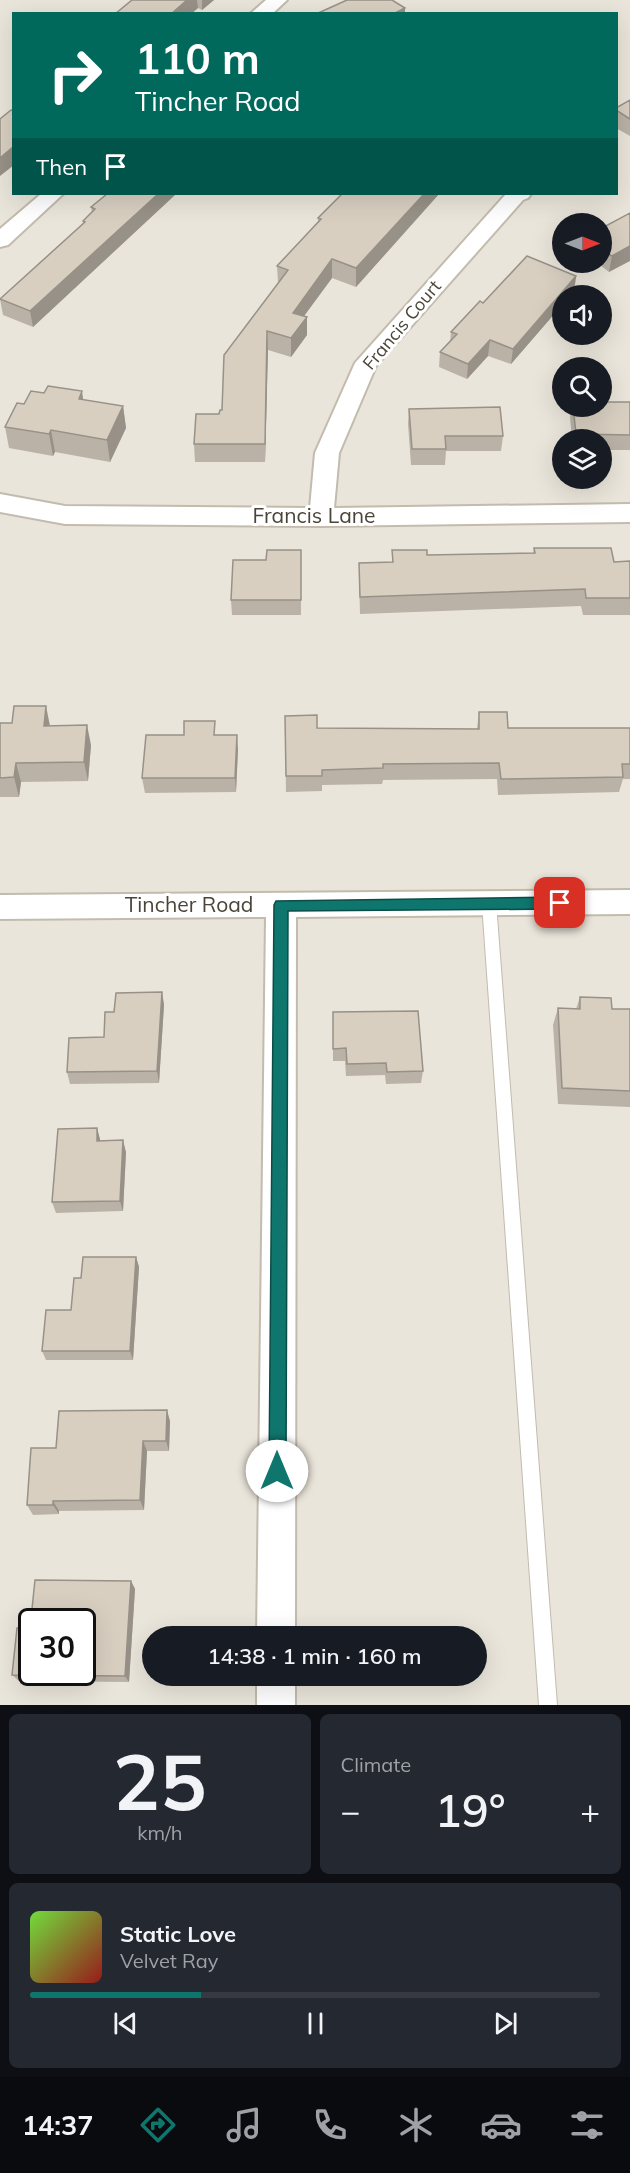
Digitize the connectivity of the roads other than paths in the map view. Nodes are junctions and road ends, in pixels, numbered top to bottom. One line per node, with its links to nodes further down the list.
1 (278, 0): 2 (street)
2 (263, 12)
3 (52, 195): 5 (street)
4 (516, 195): 8 (street, Francis Court)
5 (0, 240)
6 (0, 503): 8 (street, Francis Lane)
7 (630, 513): 8 (street, Francis Lane)
8 (321, 517)
9 (630, 902): 10 (street, Tincher Road)
10 (489, 903): 11 (street, Tincher Road); 16 (lane)
11 (281, 905): 12 (street, Tincher Road); 13 (street)
12 (1, 913)
13 (276, 1626)
14 (276, 1686): 15 (street)
15 (276, 1705)
16 (548, 1705)

